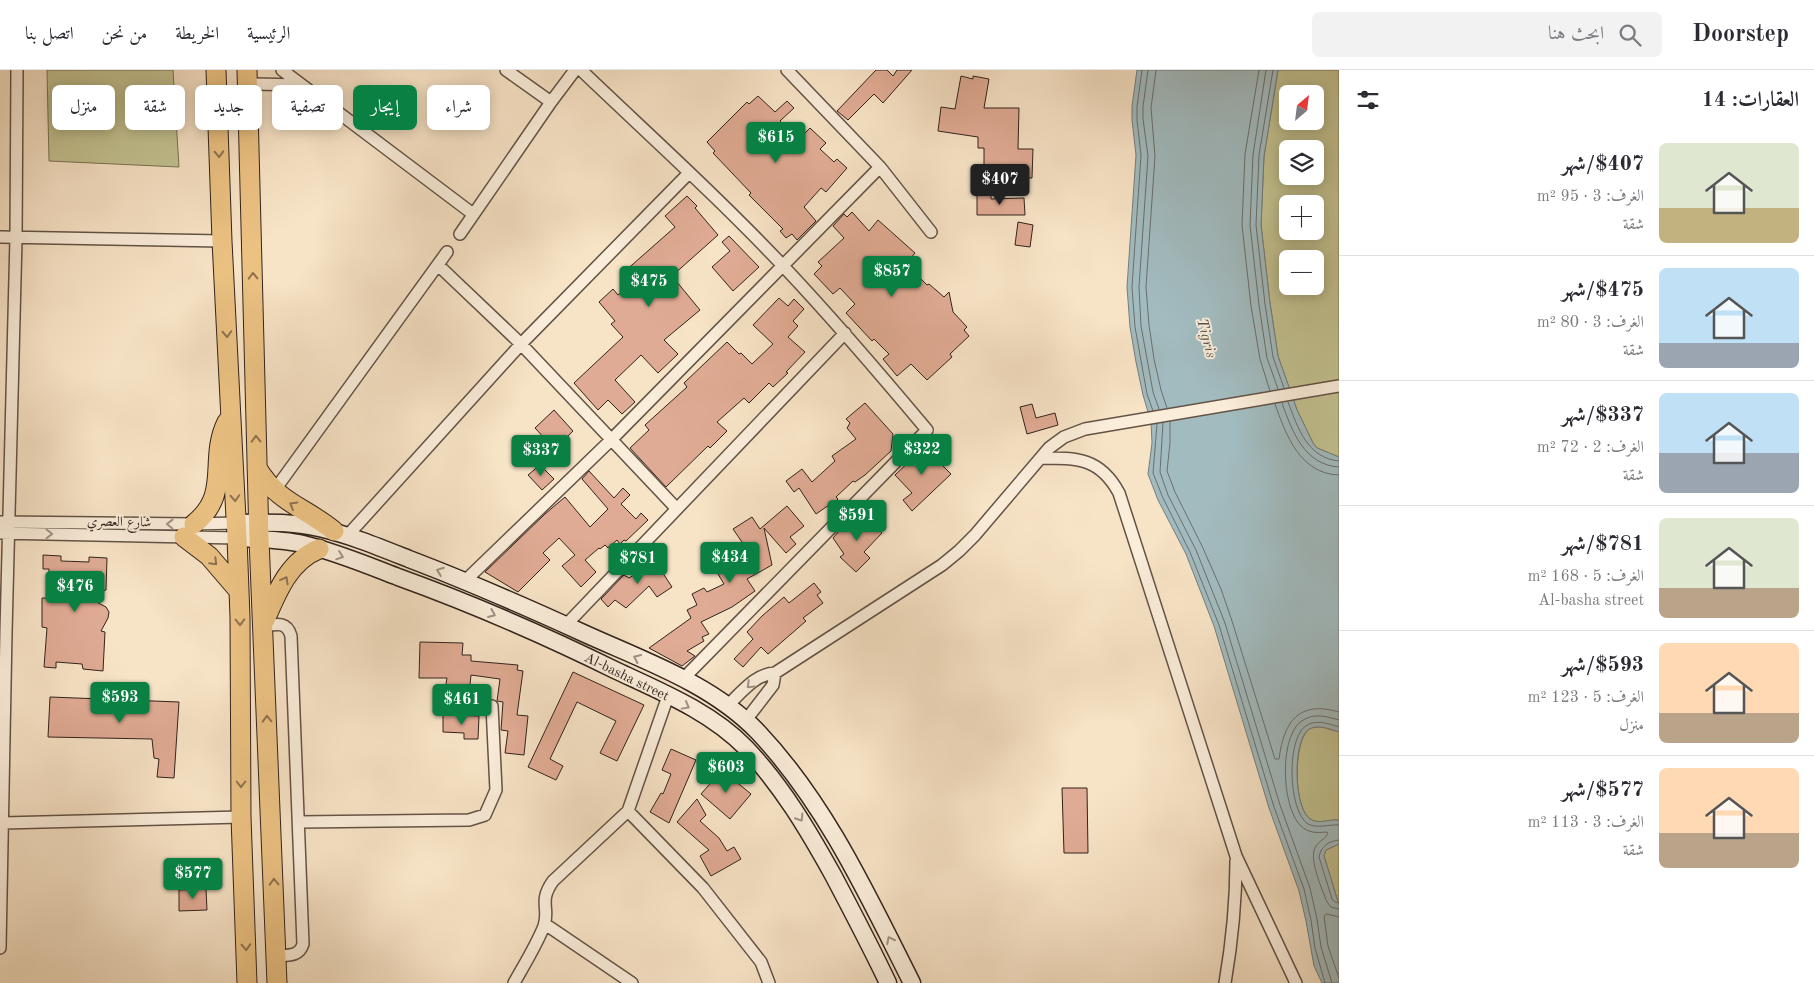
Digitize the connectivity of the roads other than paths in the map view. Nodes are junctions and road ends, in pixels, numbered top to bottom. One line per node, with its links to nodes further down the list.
1 (17, 70): 18 (street)
2 (216, 70): 19 (main road, one-way to 19)
3 (282, 70): 9 (street)
4 (506, 70): 10 (street)
5 (575, 70): 10 (street)
6 (581, 70): 13 (street)
7 (787, 70): 12 (street)
8 (248, 77): 9 (street); 29 (main road, one-way to 8)
9 (302, 85)
10 (551, 102): 14 (street)
11 (343, 116): 14 (street)
12 (880, 167): 15 (street); 22 (street)
13 (689, 173): 22 (street); 24 (street)
14 (473, 214): 16 (street)
15 (931, 232)
16 (460, 234)
17 (0, 237): 18 (street)
18 (16, 238): 19 (street); 32 (street)
19 (222, 241): 26 (main road, one-way to 26)
20 (447, 252): 21 (street)
21 (438, 265): 24 (street); 30 (street)
22 (784, 266): 23 (street); 27 (street)
23 (845, 333): 31 (street); 45 (street)
24 (521, 344): 27 (street); 37 (street)
25 (1339, 386): 28 (street)
26 (231, 414): 33 (main road); 34 (main road, one-way to 34)
27 (611, 440): 31 (street); 39 (street)
28 (1041, 458): 44 (street); 55 (street)
29 (257, 468): 30 (main road); 35 (main road)
30 (274, 491): 37 (main road, one-way to 30)
31 (677, 509): 42 (street)
32 (4, 522): 33 (street, شارع العصري, one-way to 32); 36 (street)
33 (189, 531): 34 (street, شارع العصري); 36 (street, شارع العصري, one-way to 33); 40 (main road, one-way to 40)
34 (237, 531): 35 (main road); 40 (main road)
35 (259, 531): 37 (main road); 38 (main road, Al-basha street); 41 (main road)
36 (4, 533): 43 (street)
37 (341, 533): 39 (main road, one-way to 37)
38 (319, 549): 41 (main road, one-way to 38); 46 (main road, Al-basha street, one-way to 46)
39 (466, 580): 42 (main road)
40 (239, 591): 52 (main road, one-way to 52)
41 (264, 625): 53 (street); 58 (main road, one-way to 41)
42 (566, 625): 45 (main road, one-way to 42)
43 (3, 632): 50 (street)
44 (775, 673): 47 (street, one-way to 47); 49 (street)
45 (683, 679): 47 (main road)
46 (668, 696): 51 (street); 64 (main road, Al-basha street, one-way to 64)
47 (728, 705): 49 (main road)
48 (492, 706): 53 (street)
49 (746, 720): 65 (main road, one-way to 49)
50 (2, 740): 54 (street)
51 (628, 811): 56 (street); 63 (street)
52 (241, 818): 54 (street); 59 (main road, one-way to 59)
53 (299, 822): 58 (street)
54 (3, 823): 57 (street)
55 (1236, 856): 66 (street); 67 (street)
56 (544, 924): 61 (street); 62 (street)
57 (0, 948)
58 (276, 956): 60 (main road)
59 (248, 983)
60 (277, 983)
61 (514, 983)
62 (632, 983)
63 (769, 983)
64 (888, 983)
65 (912, 983)
66 (1225, 983)
67 (1296, 983)

